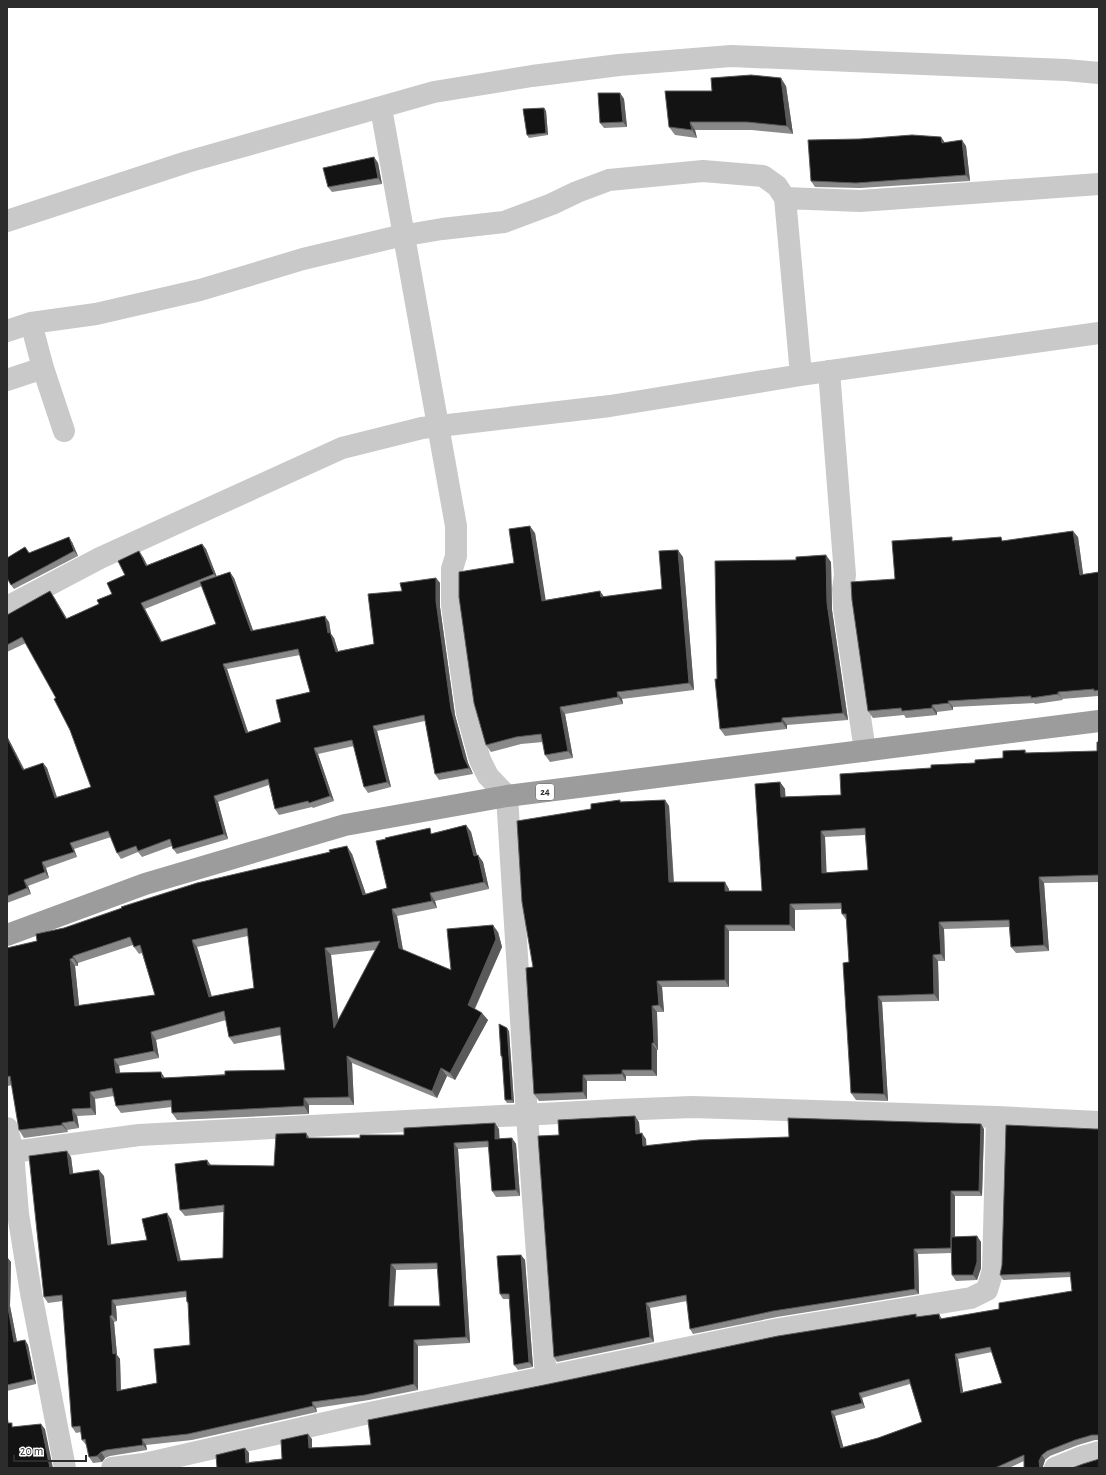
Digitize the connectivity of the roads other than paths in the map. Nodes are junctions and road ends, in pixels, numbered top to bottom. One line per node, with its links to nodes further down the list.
1 (1099, 73): 2 (street)
2 (381, 108): 5 (street); 6 (street)
3 (1099, 184): 4 (street)
4 (785, 198): 6 (street); 12 (street)
5 (7, 221)
6 (403, 236): 7 (street); 14 (street)
7 (31, 323): 8 (street); 10 (street)
8 (7, 331)
9 (1099, 333): 11 (street)
10 (43, 368): 13 (street); 15 (street)
11 (829, 371): 12 (street); 18 (street)
12 (801, 375): 14 (street)
13 (7, 380)
14 (437, 426): 16 (street); 19 (street)
15 (64, 431)
16 (7, 607)
17 (1099, 721): 18 (highway, 24)
18 (865, 750): 19 (highway, 24)
19 (507, 796): 20 (highway, 24); 21 (street)
20 (7, 935)
21 (527, 1116): 22 (street); 25 (street); 26 (street)
22 (997, 1117): 23 (street); 26 (street)
23 (1099, 1122)
24 (7, 1128): 25 (street)
25 (14, 1152): 28 (street)
26 (546, 1378): 29 (street)
27 (1099, 1452): 30 (street)
28 (65, 1468)
29 (112, 1468)
30 (1055, 1468)

